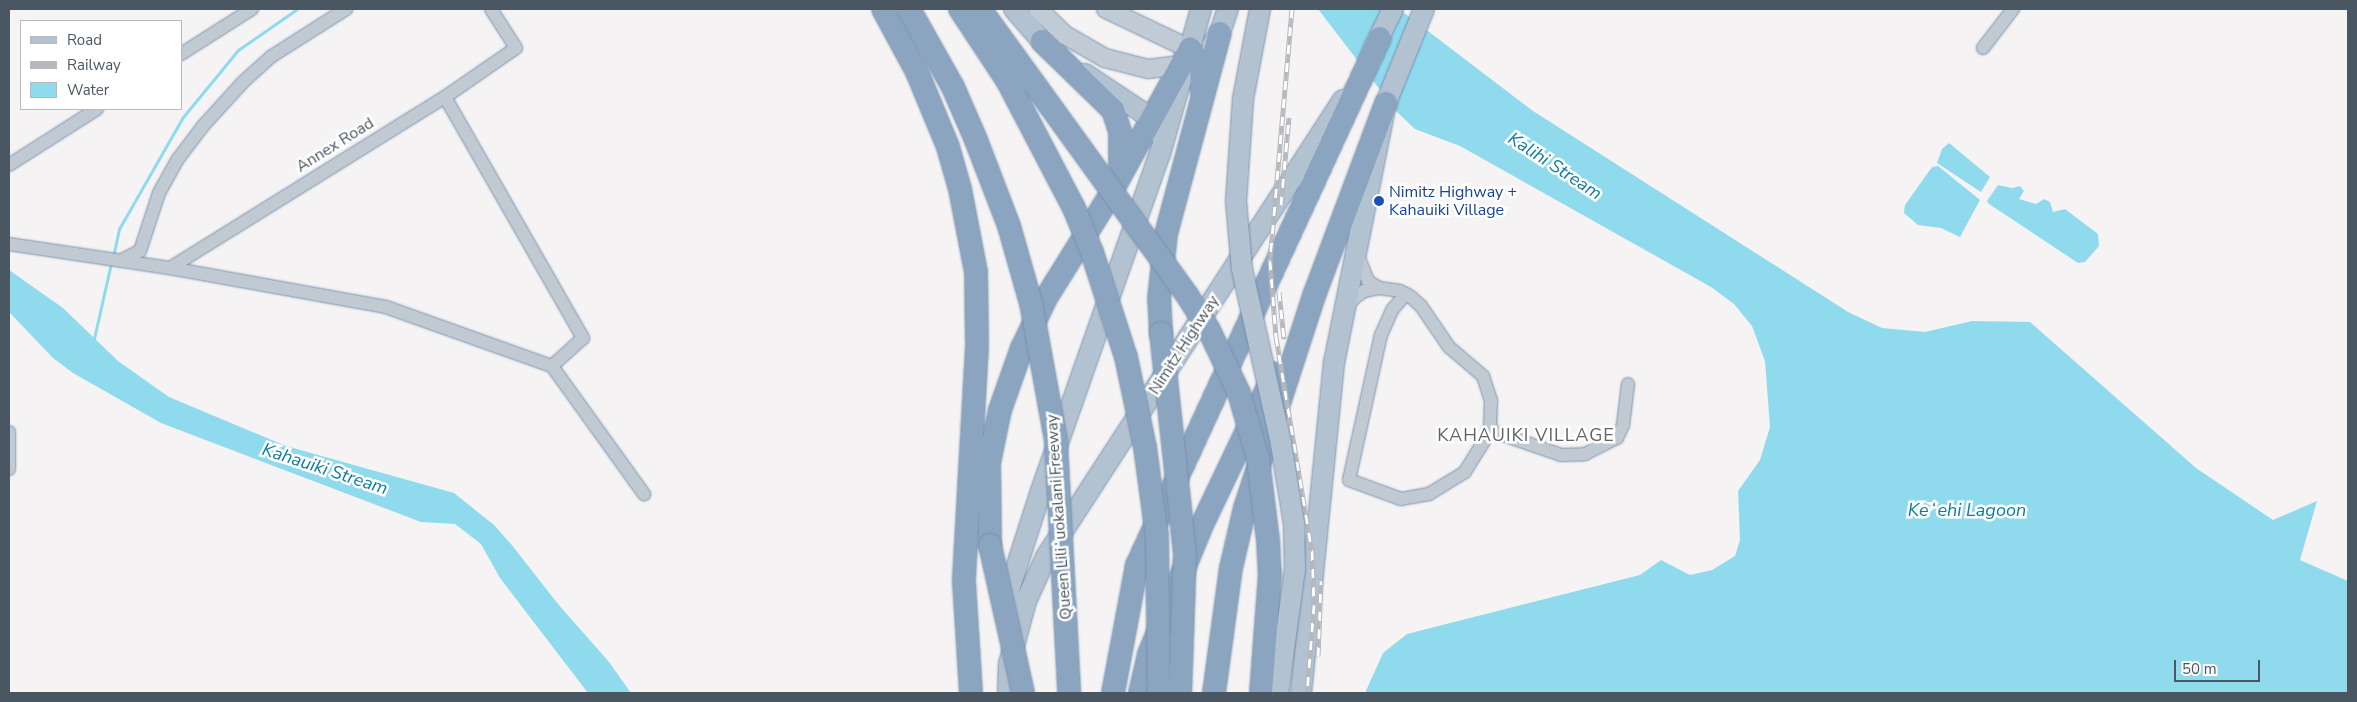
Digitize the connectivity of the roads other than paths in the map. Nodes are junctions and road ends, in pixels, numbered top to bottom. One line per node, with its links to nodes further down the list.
1 (252, 9): 21 (street)
2 (346, 9): 34 (street)
3 (491, 9): 25 (street, Annex Road)
4 (883, 9): 46 (highway)
5 (909, 9): 50 (highway, Queen Liliʻuokalani Freeway, bridge)
6 (960, 9): 53 (highway, bridge)
7 (980, 9): 56 (highway, bridge)
8 (1014, 9): 19 (main road)
9 (1038, 9): 22 (main road)
10 (1106, 9): 22 (main road)
11 (1201, 9): 22 (main road)
12 (1228, 9): 17 (main road)
13 (1260, 9): 57 (main road, bridge)
14 (1393, 9): 18 (main road)
15 (1424, 9): 26 (main road)
16 (2013, 9): 20 (street)
17 (1220, 33): 22 (main road); 24 (highway)
18 (1380, 38): 23 (highway)
19 (1042, 41): 28 (main road); 31 (highway)
20 (1983, 48)
21 (182, 53)
22 (1189, 58): 24 (highway); 28 (highway); 29 (main road)
23 (1354, 87): 48 (main road, Nimitz Highway, bridge); 51 (highway)
24 (1202, 94): 54 (highway, bridge)
25 (445, 97): 35 (street, Annex Road); 40 (street)
26 (1386, 103): 33 (main road); 37 (highway)
27 (95, 110): 30 (street)
28 (1151, 119): 29 (main road); 31 (highway)
29 (1160, 154): 47 (main road, bridge)
30 (9, 165)
31 (1120, 172): 49 (highway, bridge)
32 (9, 244): 34 (street)
33 (1357, 253): 36 (street); 39 (main road)
34 (120, 260): 35 (street)
35 (170, 268): 40 (street)
36 (1379, 288): 38 (street); 39 (street)
37 (1315, 293): 52 (highway, bridge); 55 (highway, bridge)
38 (1406, 294): 42 (street); 42 (street)
39 (1346, 310): 58 (main road)
40 (552, 366): 45 (street)
41 (1628, 384): 42 (street)
42 (1489, 430)
43 (9, 432): 44 (street)
44 (9, 469)
45 (644, 494)
46 (971, 693)
47 (995, 693)
48 (1008, 693)
49 (1023, 693)
50 (1069, 693)
51 (1113, 693)
52 (1140, 693)
53 (1159, 693)
54 (1180, 693)
55 (1214, 693)
56 (1261, 693)
57 (1278, 693)
58 (1301, 693)

